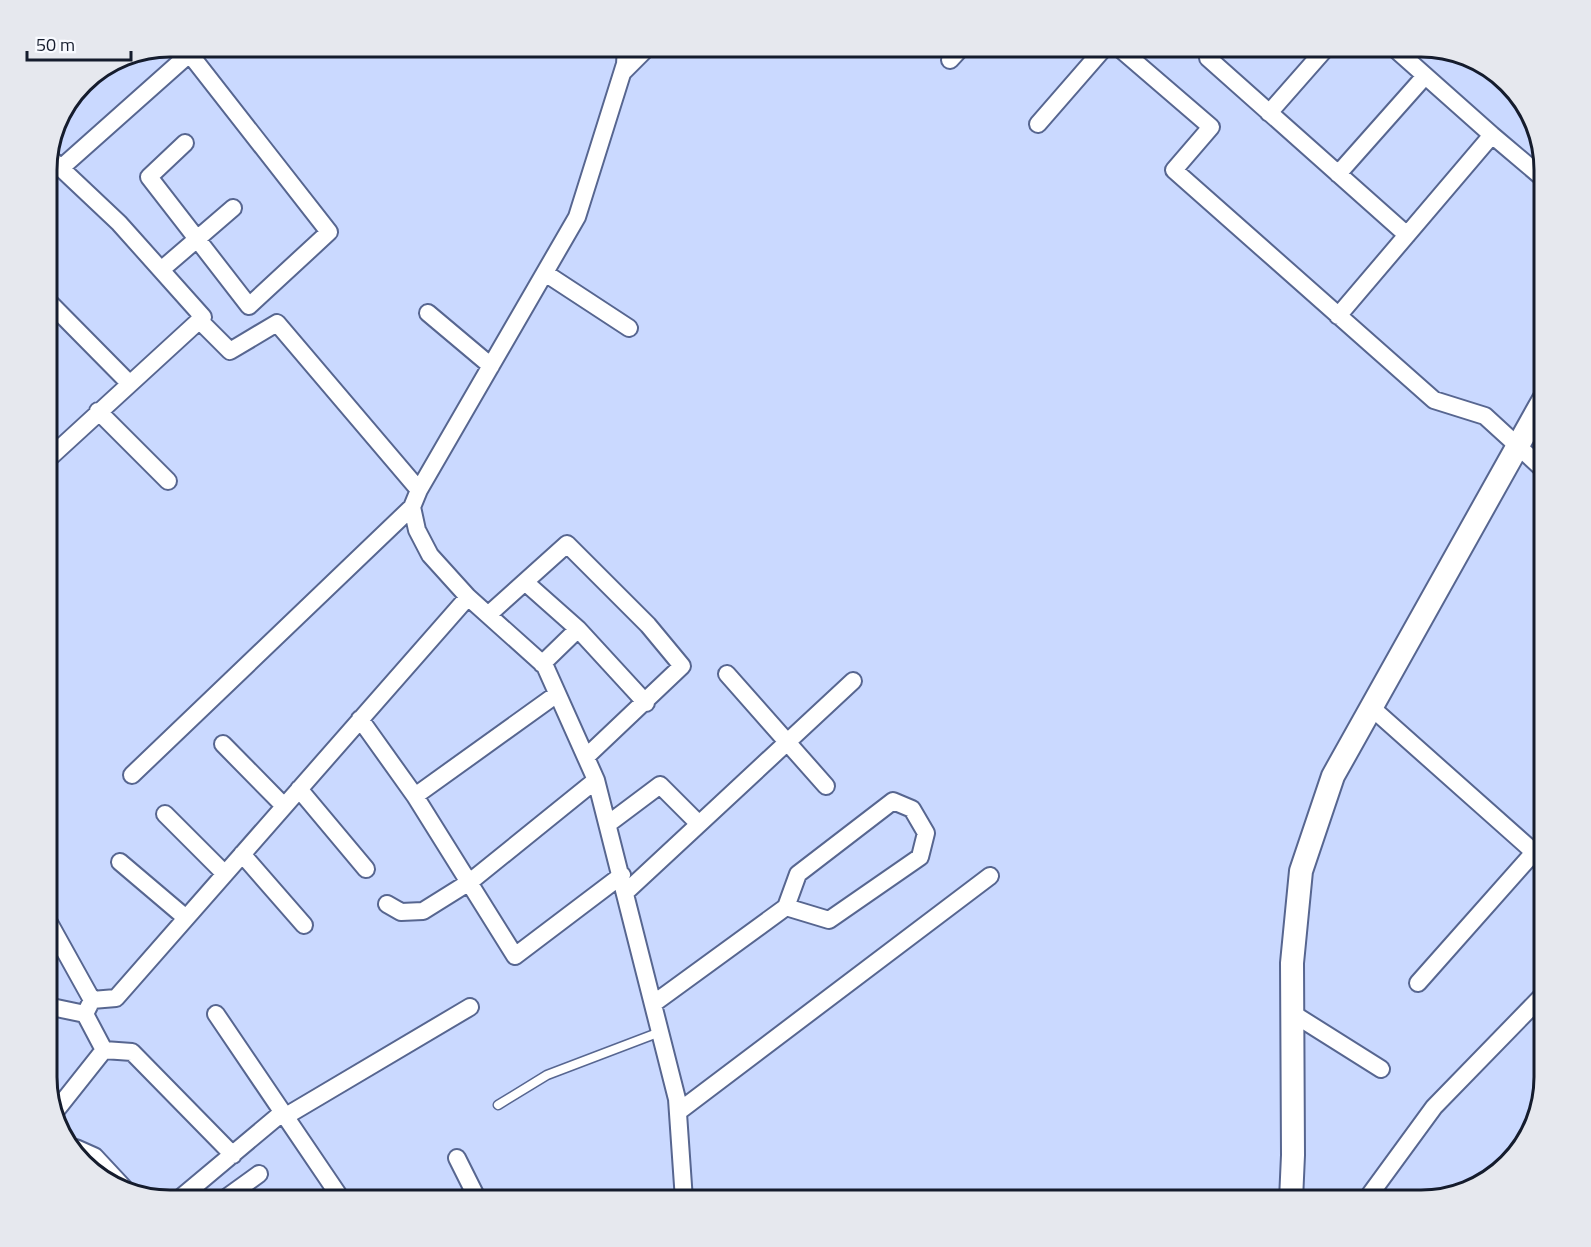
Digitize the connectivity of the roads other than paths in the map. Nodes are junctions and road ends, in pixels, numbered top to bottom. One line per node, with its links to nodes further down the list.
1 (184, 57): 18 (street)
2 (198, 57): 24 (street)
3 (625, 57): 12 (street)
4 (637, 57): 12 (street)
5 (953, 57): 11 (street)
6 (1096, 57): 15 (street)
7 (1131, 57): 29 (street)
8 (1209, 57): 14 (street)
9 (1317, 57): 14 (street)
10 (1404, 57): 13 (street)
11 (950, 60)
12 (623, 71): 26 (street)
13 (1425, 76): 16 (street); 21 (street)
14 (1269, 113): 21 (street)
15 (1038, 124)
16 (1492, 135): 20 (street); 23 (street)
17 (185, 143): 24 (street)
18 (57, 160)
19 (57, 164): 25 (street)
20 (1534, 170)
21 (1338, 174): 23 (street)
22 (233, 208): 24 (street)
23 (1407, 236): 29 (street)
24 (197, 239): 25 (street)
25 (161, 270): 30 (street)
26 (545, 273): 31 (street); 32 (street)
27 (57, 310): 33 (street)
28 (428, 313): 32 (street)
29 (1338, 316): 36 (street)
30 (199, 320): 33 (street); 40 (street)
31 (629, 328)
32 (491, 366): 40 (street)
33 (129, 382): 34 (street)
34 (98, 411): 37 (street); 39 (street)
35 (1534, 419): 36 (main road)
36 (1518, 448): 38 (street); 51 (main road)
37 (57, 450)
38 (1534, 461)
39 (168, 482)
40 (419, 490): 41 (street)
41 (412, 507): 43 (street); 56 (street)
42 (525, 582): 44 (street); 45 (street); 50 (street)
43 (468, 597): 44 (street); 52 (street)
44 (488, 615): 46 (street)
45 (578, 629): 46 (street); 50 (street)
46 (542, 664): 49 (street)
47 (727, 674): 53 (street)
48 (853, 681): 53 (street)
49 (557, 694): 55 (street); 60 (street)
50 (646, 702): 55 (street)
51 (1372, 708): 65 (street); 86 (main road)
52 (360, 719): 59 (street); 60 (street)
53 (787, 742): 58 (street); 64 (street)
54 (224, 744): 61 (street)
55 (586, 757): 57 (street)
56 (132, 775)
57 (596, 780): 63 (street); 73 (street)
58 (826, 786)
59 (299, 789): 61 (street); 69 (street)
60 (415, 796): 73 (street)
61 (284, 806): 66 (street)
62 (165, 814): 70 (street)
63 (608, 824): 64 (street); 71 (street)
64 (699, 824): 74 (street)
65 (1534, 846)
66 (242, 854): 70 (street); 78 (street)
67 (1534, 859): 80 (street)
68 (120, 862): 77 (street)
69 (366, 869)
70 (225, 874): 77 (street)
71 (622, 875): 73 (street); 74 (street)
72 (990, 876): 93 (street)
73 (471, 881): 75 (street)
74 (626, 892): 81 (street)
75 (387, 904)
76 (786, 907): 76 (street); 81 (street)
77 (186, 918): 84 (street)
78 (304, 925)
79 (57, 940): 84 (street)
80 (1418, 983)
81 (653, 1004): 88 (street)
82 (57, 1006): 84 (street)
83 (1534, 1006): 104 (street)
84 (89, 1007): 89 (street)
85 (470, 1007): 94 (street)
86 (1292, 1013): 90 (street); 103 (main road)
87 (216, 1014): 94 (street)
88 (660, 1032): 92 (lane); 93 (street)
89 (104, 1050): 91 (street); 95 (street)
90 (1381, 1069)
91 (61, 1105)
92 (498, 1105)
93 (678, 1112): 102 (street)
94 (284, 1114): 95 (street); 100 (street)
95 (233, 1155): 98 (street)
96 (457, 1158): 101 (street)
97 (259, 1174): 99 (street)
98 (190, 1190)
99 (237, 1190)
100 (335, 1190)
101 (473, 1190)
102 (683, 1190)
103 (1291, 1190)
104 (1373, 1190)

